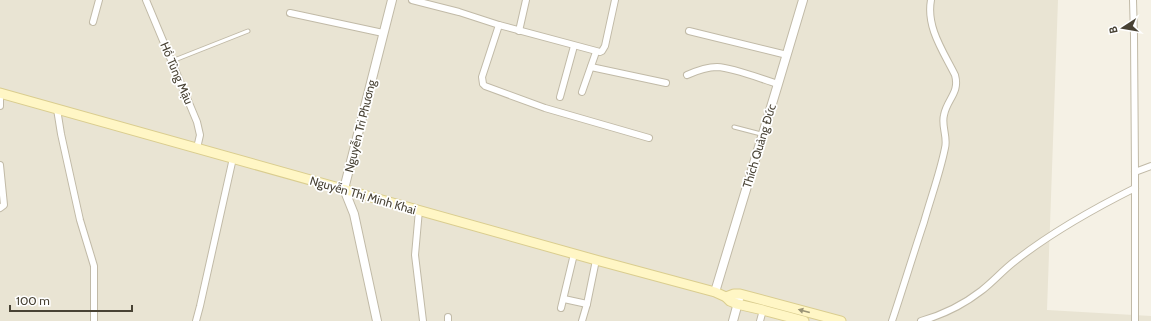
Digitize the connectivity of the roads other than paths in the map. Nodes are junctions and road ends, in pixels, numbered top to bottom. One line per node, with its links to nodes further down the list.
1 (99, 0): 11 (street)
2 (144, 0): 20 (street, Hồ Tùng Mậu)
3 (392, 0): 16 (street, Nguyễn Tri Phương)
4 (412, 0): 12 (street)
5 (526, 0): 14 (street)
6 (616, 0): 18 (street)
7 (803, 0): 19 (street, Thích Quảng Đức)
8 (931, 0): 61 (street)
9 (1133, 0): 37 (street)
10 (290, 13): 16 (street)
11 (93, 22)
12 (499, 25): 14 (street); 32 (street)
13 (248, 31): 20 (lane)
14 (519, 31): 17 (street)
15 (689, 31): 19 (street)
16 (383, 34): 39 (street, Nguyễn Tri Phương)
17 (574, 46): 18 (street); 27 (street)
18 (596, 52): 21 (street)
19 (787, 55): 24 (street, Thích Quảng Đức)
20 (172, 61): 33 (street, Hồ Tùng Mậu)
21 (591, 67): 23 (street); 25 (street)
22 (686, 75): 24 (street)
23 (666, 83)
24 (778, 84): 31 (street, Thích Quảng Đức)
25 (582, 92)
26 (0, 93): 28 (street); 29 (main road, Nguyễn Thị Minh Khai)
27 (560, 97)
28 (0, 106)
29 (56, 108): 33 (main road, Nguyễn Thị Minh Khai); 52 (street)
30 (734, 127): 31 (lane)
31 (763, 134): 44 (street, Thích Quảng Đức)
32 (649, 138)
33 (198, 148): 34 (main road, Nguyễn Thị Minh Khai)
34 (233, 158): 39 (main road, Nguyễn Thị Minh Khai); 53 (street)
35 (0, 166): 40 (street)
36 (1151, 166): 37 (street)
37 (1135, 172): 38 (street)
38 (1135, 188): 62 (street); 63 (street)
39 (344, 189): 41 (main road, Nguyễn Thị Minh Khai); 54 (street, Nguyễn Tri Phương)
40 (0, 208)
41 (419, 210): 42 (main road, Nguyễn Thị Minh Khai); 55 (street)
42 (574, 254): 43 (main road, Nguyễn Thị Minh Khai); 47 (street)
43 (596, 260): 44 (main road, Nguyễn Thị Minh Khai); 48 (street)
44 (715, 292): 46 (main road, Nguyễn Thị Minh Khai)
45 (740, 294): 46 (main road); 49 (street); 60 (main road, one-way to 45)
46 (726, 297): 49 (main road, Nguyễn Thị Minh Khai)
47 (564, 299): 48 (street); 50 (street)
48 (587, 304): 56 (street)
49 (737, 304): 51 (main road, Nguyễn Thị Minh Khai); 57 (street)
50 (561, 308)
51 (764, 310): 58 (street); 59 (main road, Nguyễn Thị Minh Khai)
52 (94, 321)
53 (196, 321)
54 (378, 321)
55 (423, 321)
56 (582, 321)
57 (732, 321)
58 (760, 321)
59 (804, 321)
60 (841, 321)
61 (892, 321)
62 (921, 321)
63 (1135, 321)

